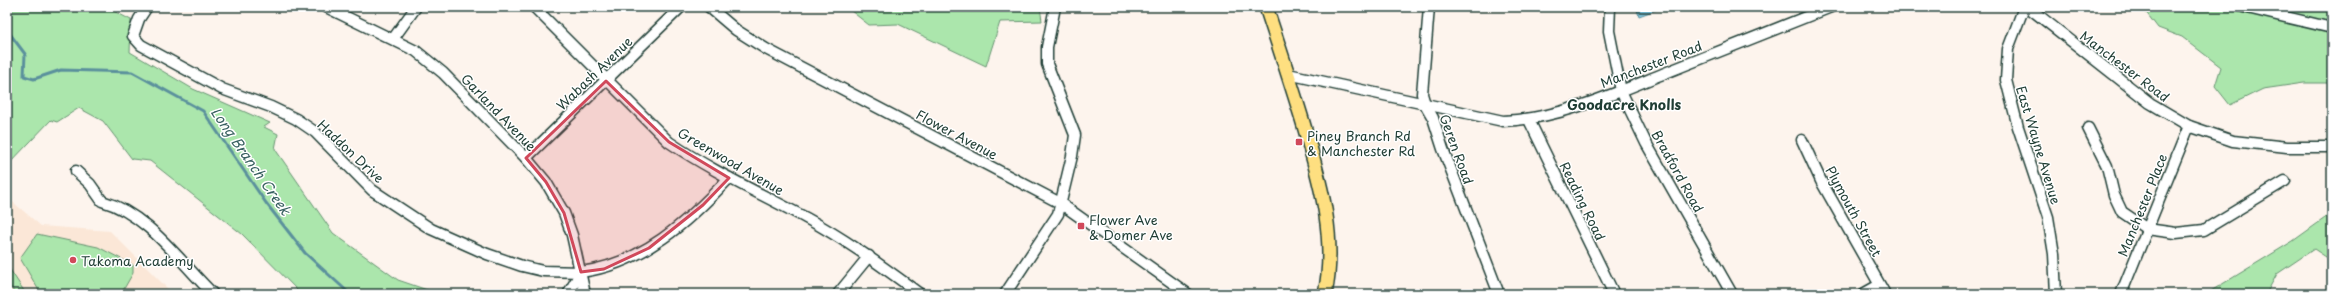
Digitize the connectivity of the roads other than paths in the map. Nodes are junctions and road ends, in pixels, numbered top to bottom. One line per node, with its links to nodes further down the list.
1 (147, 7): 33 (street, Haddon Drive)
2 (326, 7): 16 (street, Garland Avenue)
3 (416, 7): 16 (street)
4 (534, 7): 18 (street, Greenwood Avenue)
5 (681, 7): 18 (street, Wabash Avenue)
6 (709, 7): 30 (street, Flower Avenue)
7 (1056, 7): 30 (street)
8 (1266, 7): 17 (main road)
9 (1429, 7): 20 (street, Geren Road)
10 (1610, 7): 19 (street, Bradford Road)
11 (1831, 7): 19 (street, Manchester Road)
12 (2024, 7): 48 (street, East Wayne Avenue)
13 (2028, 7): 22 (street, Manchester Road)
14 (2243, 7): 15 (street)
15 (2332, 28)
16 (393, 39): 26 (street, Garland Avenue)
17 (1288, 74): 20 (street, Manchester Road); 42 (main road)
18 (606, 81): 26 (street, Wabash Avenue); 28 (street, Greenwood Avenue)
19 (1620, 91): 21 (street, Manchester Road); 45 (street, Bradford Road)
20 (1425, 104): 21 (street, Manchester Road); 43 (street, Geren Road)
21 (1529, 120): 44 (street, Reading Road)
22 (2189, 126): 25 (street, Manchester Road); 31 (street, Manchester Place)
23 (2088, 128): 31 (street)
24 (1802, 140): 34 (street, Plymouth Street)
25 (2332, 147)
26 (526, 158): 33 (street, Garland Avenue)
27 (76, 171): 35 (street)
28 (729, 178): 32 (street, Greenwood Avenue); 33 (street, Haddon Drive)
29 (2285, 181): 31 (street)
30 (1060, 204): 40 (street); 41 (street, Flower Avenue)
31 (2147, 229): 49 (street, Manchester Place)
32 (869, 256): 38 (street); 39 (street, Greenwood Avenue)
33 (581, 272): 36 (street); 37 (street, Garland Avenue)
34 (1880, 284): 46 (street); 47 (street, Plymouth Street)
35 (214, 294)
36 (568, 294)
37 (585, 294)
38 (838, 294)
39 (920, 294)
40 (1005, 294)
41 (1188, 294)
42 (1325, 294)
43 (1499, 294)
44 (1614, 294)
45 (1732, 294)
46 (1863, 294)
47 (1885, 294)
48 (2056, 294)
49 (2121, 294)

